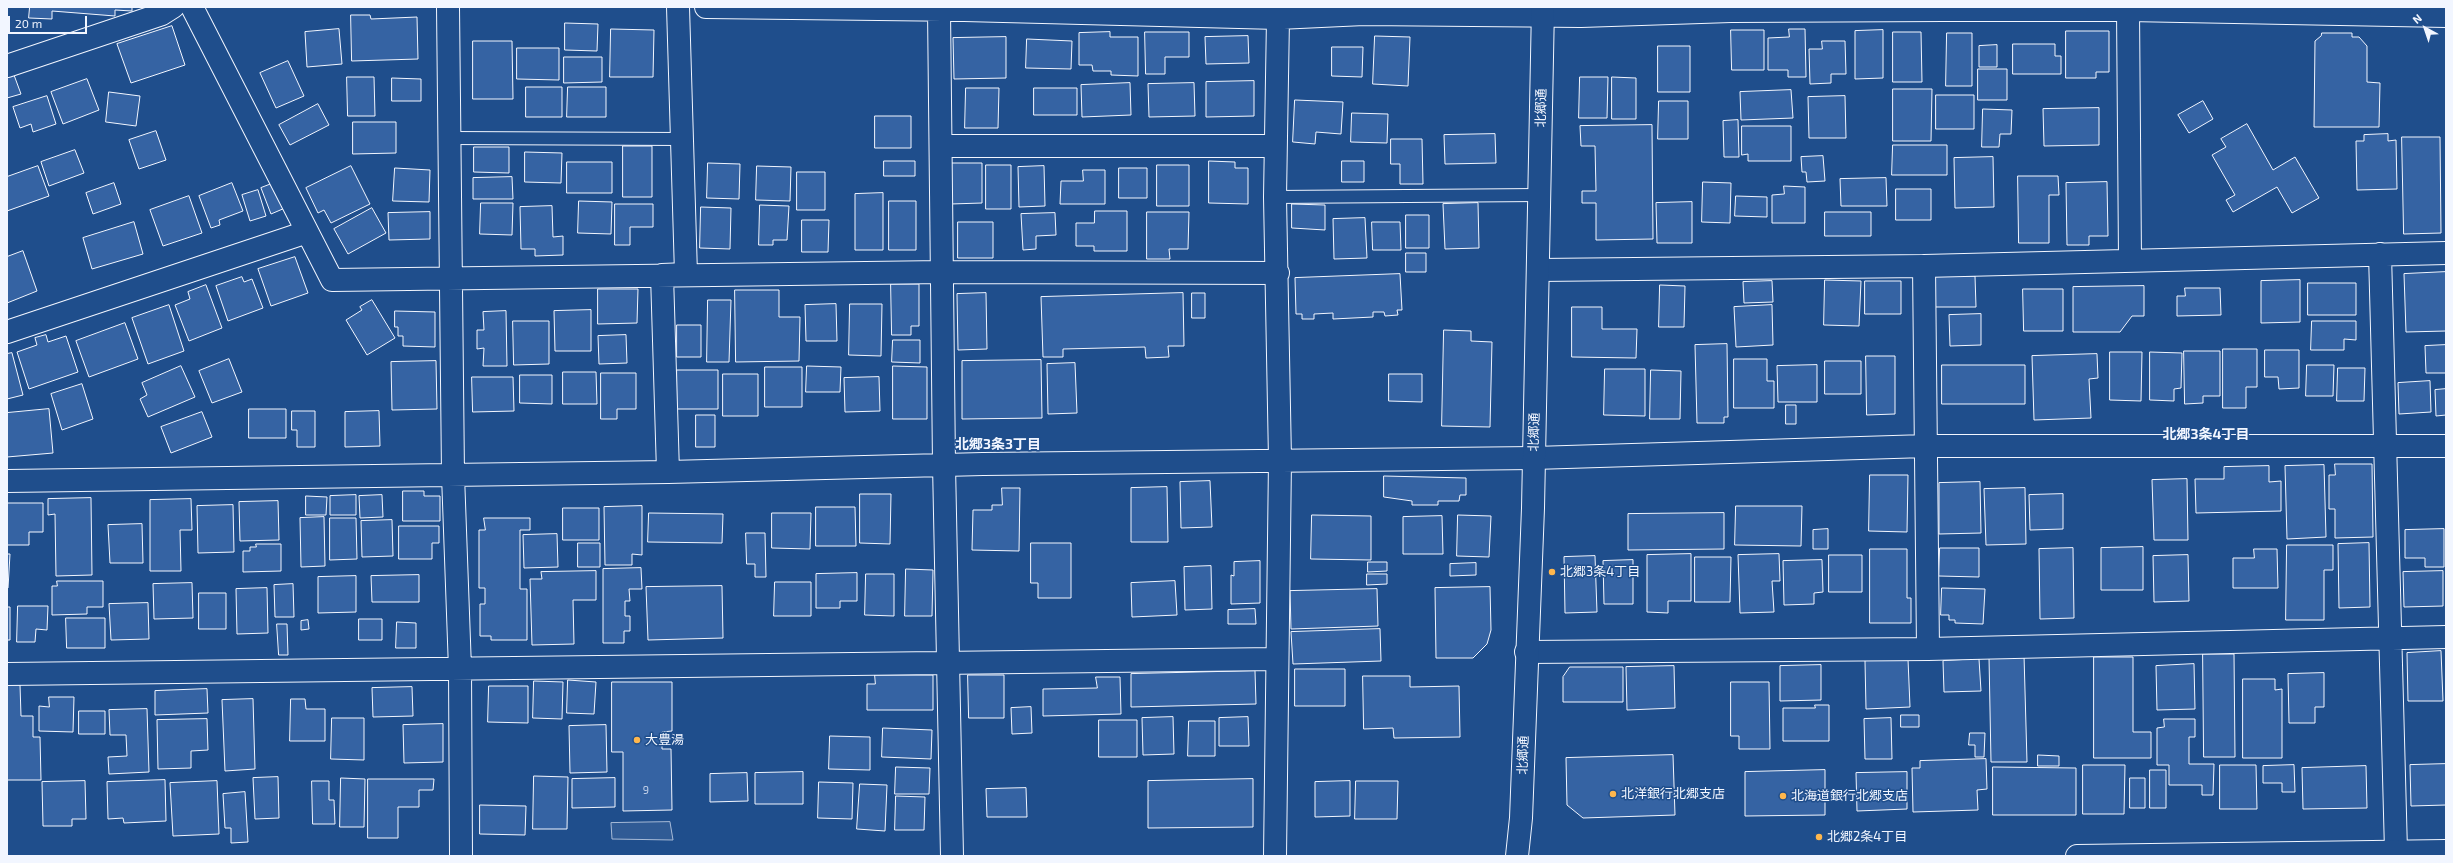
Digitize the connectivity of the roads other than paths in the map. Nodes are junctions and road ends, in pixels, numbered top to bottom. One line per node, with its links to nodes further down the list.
1 (173, 7): 19 (street)
2 (192, 7): 26 (street)
3 (448, 7): 20 (street)
4 (678, 7): 21 (street)
5 (706, 7): 6 (street)
6 (761, 8): 11 (street)
7 (964, 8): 11 (street); 13 (street)
8 (1731, 9): 9 (street); 15 (street)
9 (1944, 9): 10 (street)
10 (2105, 9): 12 (street)
11 (939, 10): 22 (street)
12 (2128, 10): 16 (street); 29 (street)
13 (1189, 11): 18 (street)
14 (1364, 11): 15 (street); 18 (street)
15 (1543, 11): 24 (street, 北郷通)
16 (2374, 11): 17 (street)
17 (2446, 16)
18 (1278, 18): 23 (street)
19 (7, 66)
20 (451, 138): 21 (lane); 35 (street)
21 (682, 140): 34 (street)
22 (941, 146): 23 (street); 32 (street)
23 (1275, 146): 25 (street)
24 (1539, 195): 25 (lane); 31 (street, 北郷通)
25 (1275, 197): 33 (street)
26 (307, 232): 35 (street); 36 (street)
27 (2446, 253): 28 (street)
28 (2380, 254): 29 (street); 39 (street)
29 (2130, 259): 30 (street)
30 (1924, 266): 31 (street); 37 (street)
31 (1539, 270): 40 (street, 北郷通)
32 (942, 272): 33 (street); 34 (street); 42 (street)
33 (1278, 273): 41 (street)
34 (662, 275): 35 (street); 43 (street)
35 (451, 278): 44 (street)
36 (7, 332)
37 (1926, 446): 39 (street); 40 (street); 48 (street)
38 (2446, 446): 39 (street)
39 (2386, 448): 47 (street)
40 (1534, 458): 41 (street); 49 (street, 北郷通)
41 (1280, 460): 42 (street); 50 (street)
42 (944, 465): 43 (street); 51 (street)
43 (668, 472): 44 (street)
44 (453, 475): 45 (street); 52 (street)
45 (7, 481)
46 (2446, 637): 47 (street)
47 (2392, 638): 48 (street); 54 (street)
48 (1928, 649): 49 (street)
49 (1526, 652): 60 (street, 北郷通)
50 (1276, 659): 51 (street); 59 (street)
51 (947, 664): 52 (street); 58 (street)
52 (460, 669): 53 (street); 57 (street)
53 (7, 674)
54 (2396, 851): 55 (street); 56 (street)
55 (2437, 853)
56 (2142, 855): 61 (street)
57 (461, 856)
58 (952, 856)
59 (1275, 856)
60 (1517, 856)
61 (2077, 856)

